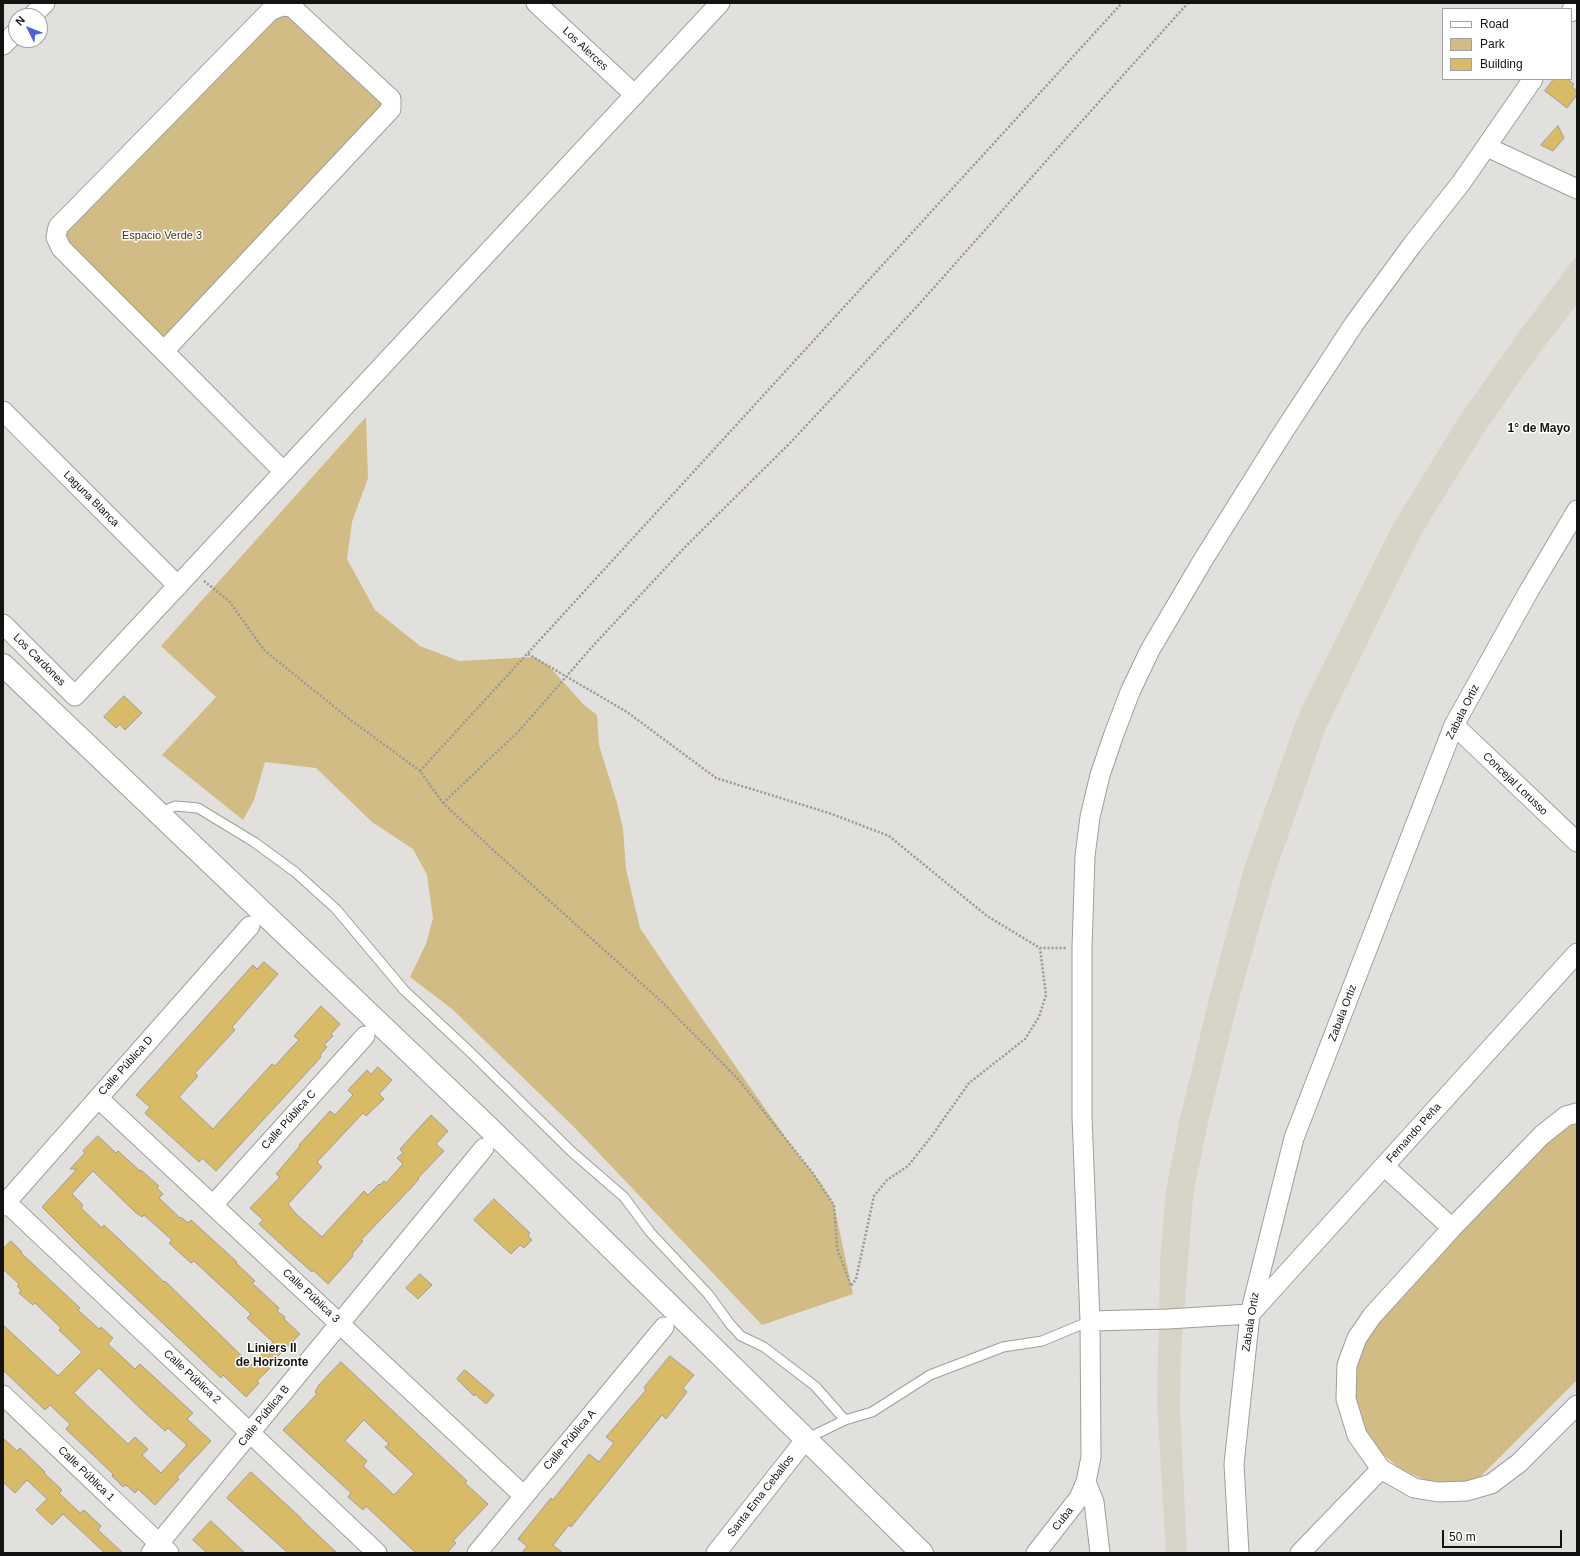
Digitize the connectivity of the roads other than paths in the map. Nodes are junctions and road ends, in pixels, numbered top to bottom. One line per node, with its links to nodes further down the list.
1 (536, 3): 4 (street, Los Alerces)
2 (720, 3): 4 (street)
3 (1532, 80): 5 (street, Cuba)
4 (635, 95): 9 (street)
5 (1487, 147): 6 (street); 28 (street, Cuba)
6 (1577, 189)
7 (164, 351): 7 (street); 9 (street)
8 (3, 411): 11 (street, Laguna Blanca)
9 (284, 472): 11 (street)
10 (1577, 510): 14 (street, Zabala Ortiz)
11 (184, 580): 12 (street, Los Cardones)
12 (3, 624)
13 (3, 665): 15 (street)
14 (1454, 725): 16 (street, Concejal Lorusso); 27 (street, Zabala Ortiz)
15 (158, 814): 33 (lane); 35 (street)
16 (1577, 842)
17 (250, 926): 20 (street, Calle Pública D)
18 (1577, 953): 23 (street, Fernando Peña)
19 (365, 1036): 25 (street, Calle Pública C)
20 (98, 1098): 24 (street, Calle Pública D); 25 (street, Calle Pública 3)
21 (1577, 1113): 26 (street)
22 (484, 1148): 29 (street, Calle Pública B)
23 (1384, 1166): 26 (street); 27 (street, Fernando Peña)
24 (5, 1204): 34 (street, Calle Pública 2)
25 (213, 1205): 29 (street, Calle Pública 3)
26 (1452, 1228): 36 (street)
27 (1250, 1314): 28 (street); 46 (street, Zabala Ortiz)
28 (1090, 1321): 33 (lane); 37 (street, Cuba)
29 (340, 1323): 34 (street, Calle Pública B); 38 (street, Calle Pública 3)
30 (664, 1327): 38 (street, Calle Pública A)
31 (3, 1395): 39 (street, Calle Pública 1)
32 (1577, 1405): 36 (street)
33 (845, 1420): 35 (lane)
34 (250, 1432): 39 (street, Calle Pública B); 40 (street, Calle Pública 2)
35 (806, 1439): 42 (street, Santa Ema Ceballos); 43 (street)
36 (1381, 1469): 47 (street)
37 (1086, 1482): 44 (street, Cuba); 45 (street)
38 (524, 1496): 41 (street, Calle Pública A)
39 (160, 1550)
40 (377, 1553)
41 (477, 1553)
42 (716, 1553)
43 (922, 1553)
44 (1036, 1553)
45 (1100, 1553)
46 (1238, 1553)
47 (1300, 1553)

